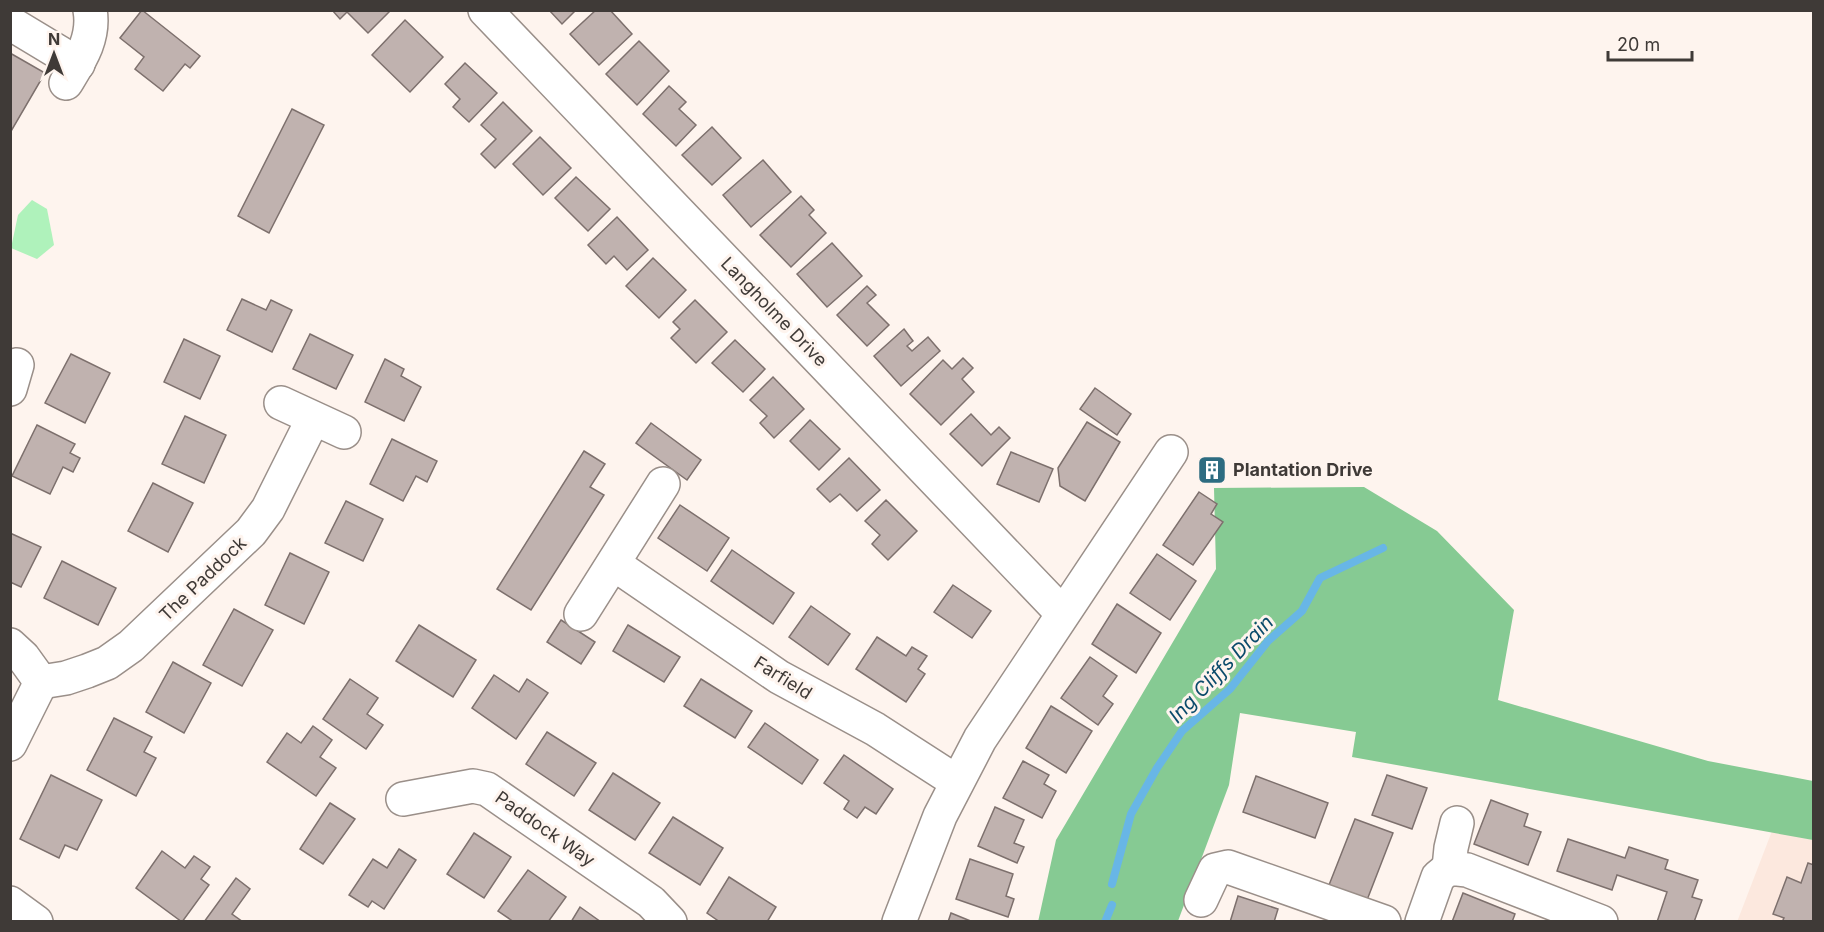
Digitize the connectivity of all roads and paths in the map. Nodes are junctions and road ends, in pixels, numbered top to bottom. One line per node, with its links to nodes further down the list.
1 (90, 10): 3 (street)
2 (485, 10): 10 (street, Langholme Drive)
3 (10, 23)
4 (281, 403): 5 (street)
5 (313, 419): 6 (street); 13 (street, The Paddock)
6 (344, 432)
7 (1171, 452): 10 (street)
8 (663, 484): 9 (street)
9 (614, 564): 11 (street); 15 (street, Farfield)
10 (1062, 613): 15 (street)
11 (581, 614)
12 (10, 645): 13 (street)
13 (41, 682): 14 (street)
14 (10, 744)
15 (957, 782): 23 (street)
16 (403, 799): 22 (street, Paddock Way)
17 (1457, 823): 18 (street)
18 (1449, 868): 25 (street); 26 (street)
19 (1201, 900): 24 (street)
20 (10, 903): 21 (street)
21 (36, 921)
22 (670, 921)
23 (898, 921)
24 (1384, 921)
25 (1422, 921)
26 (1601, 921)

